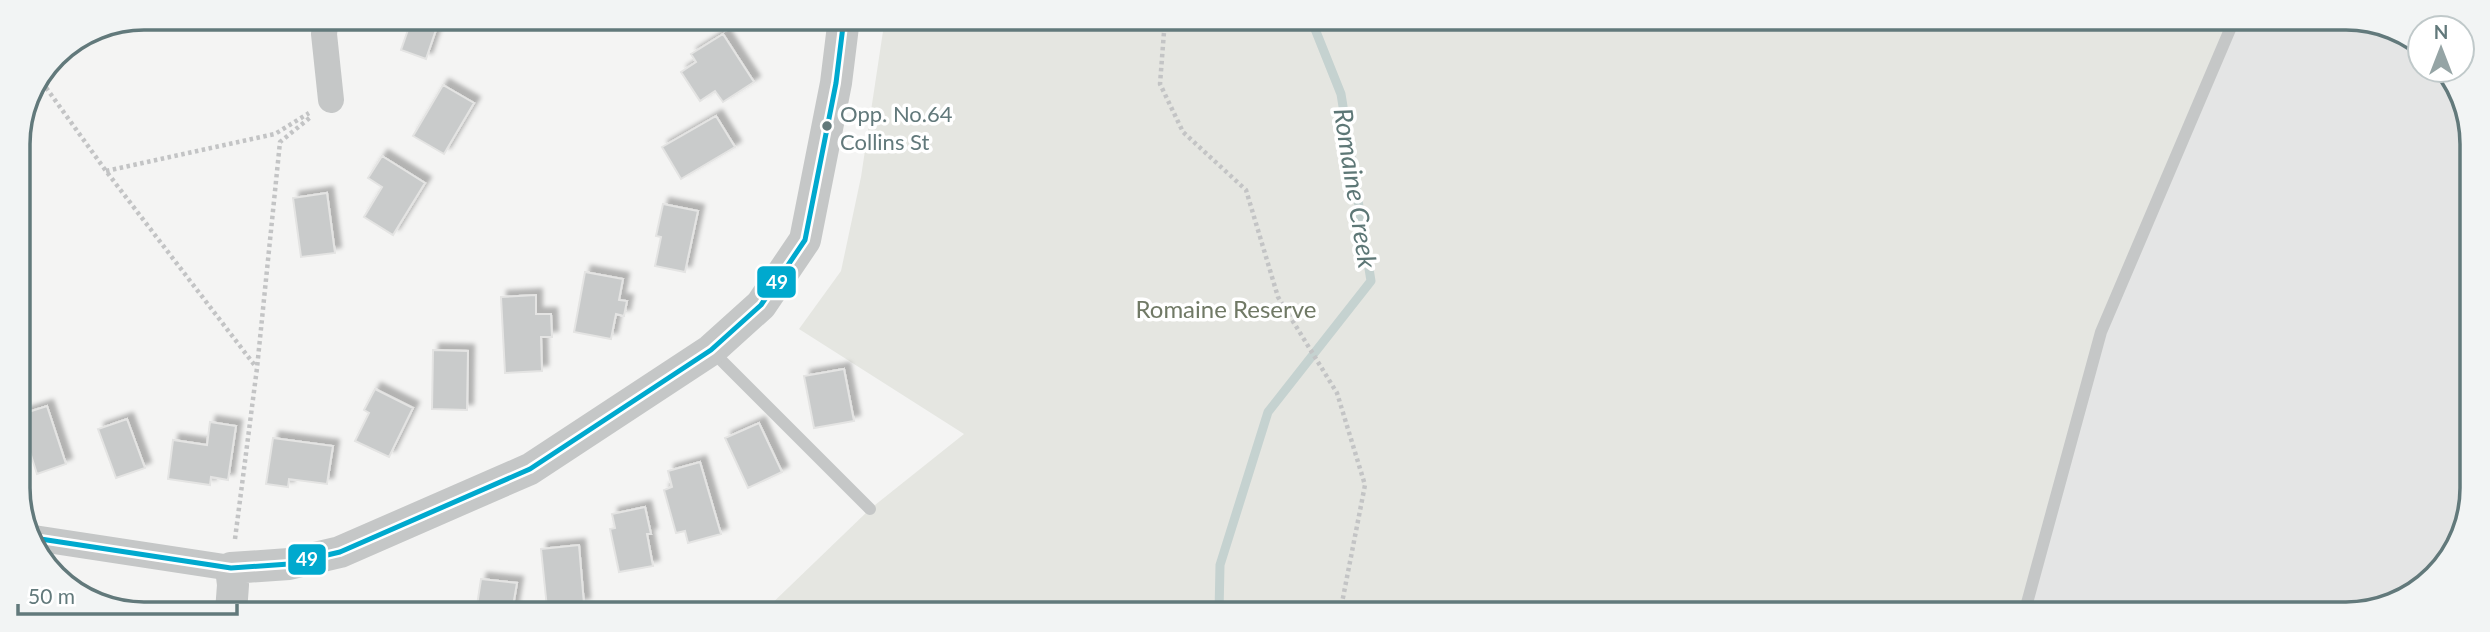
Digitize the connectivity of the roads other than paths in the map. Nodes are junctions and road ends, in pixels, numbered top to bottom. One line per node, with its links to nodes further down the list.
1 (324, 30): 4 (street)
2 (843, 30): 5 (street)
3 (2230, 30): 10 (lane)
4 (331, 100)
5 (711, 350): 6 (lane); 8 (street)
6 (870, 509)
7 (43, 539): 8 (street)
8 (231, 568): 9 (street)
9 (232, 602)
10 (2027, 602)

